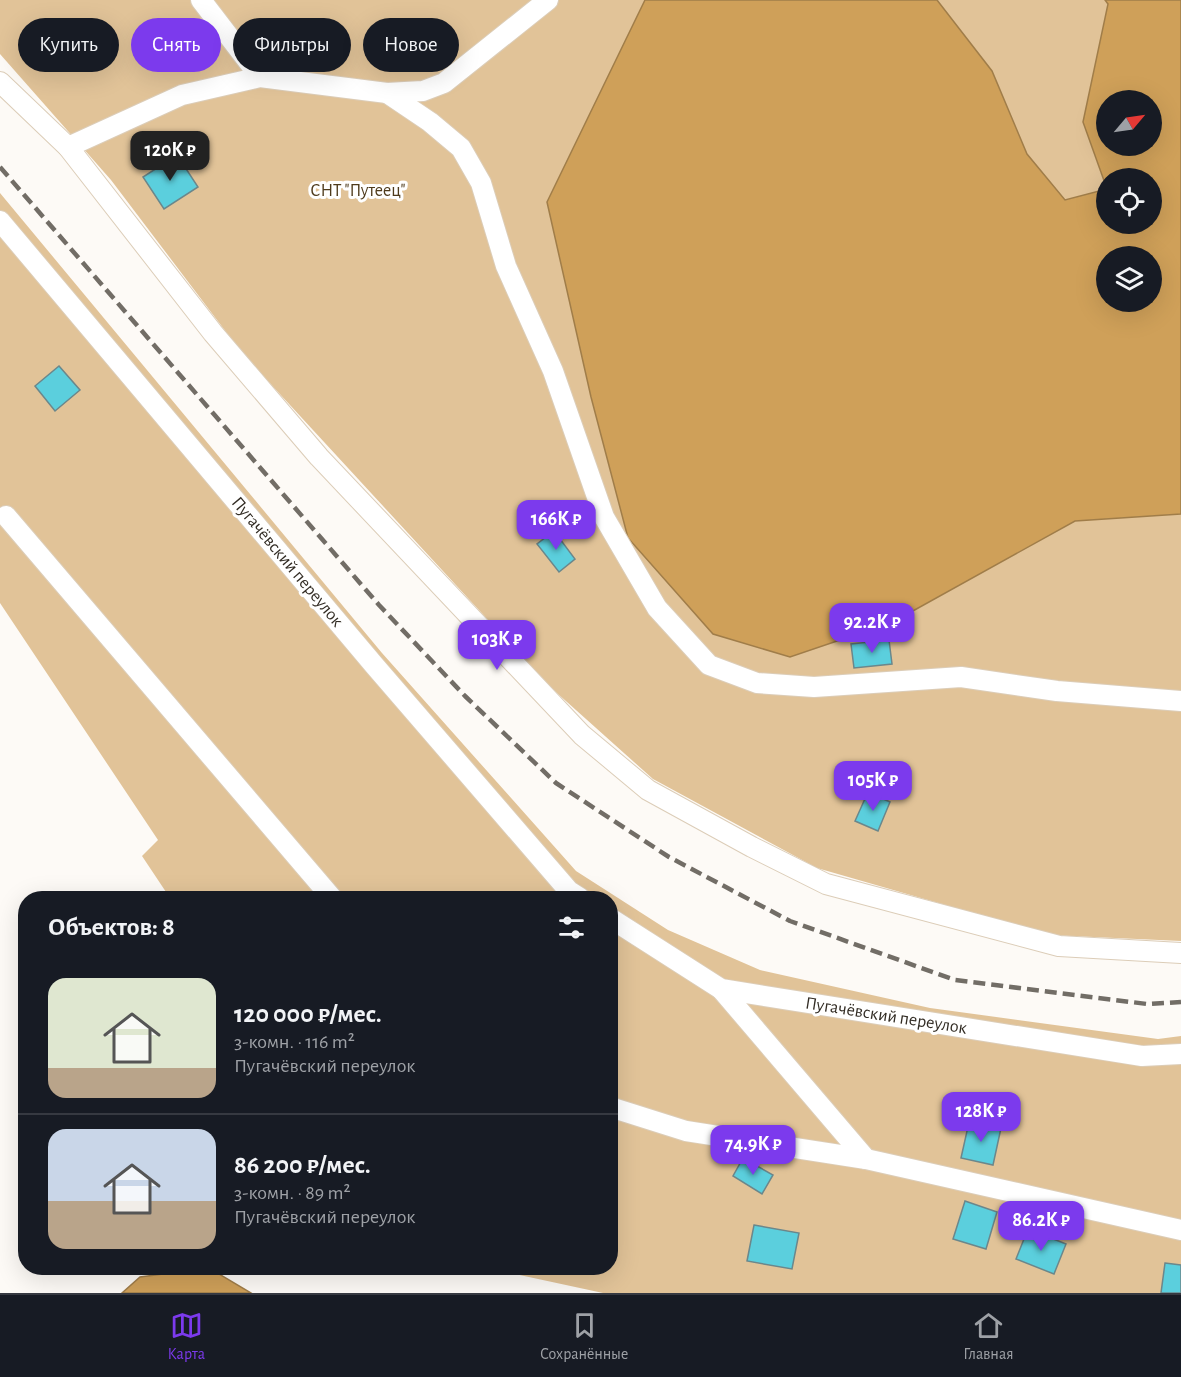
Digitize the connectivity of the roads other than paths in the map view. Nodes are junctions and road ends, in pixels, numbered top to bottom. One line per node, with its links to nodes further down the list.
1 (201, 0): 3 (street)
2 (548, 0): 5 (street)
3 (260, 77): 5 (street); 6 (street)
4 (0, 82): 6 (street)
5 (387, 93): 9 (street)
6 (68, 147): 13 (street)
7 (0, 221): 11 (street, Пугачёвский переулок)
8 (6, 516): 10 (street)
9 (1181, 701)
10 (326, 891)
11 (572, 891)
12 (618, 923): 14 (street, Пугачёвский переулок)
13 (1181, 953)
14 (721, 989): 15 (street, Пугачёвский переулок); 17 (street)
15 (1181, 1054)
16 (618, 1110): 17 (street)
17 (866, 1159): 18 (street)
18 (1181, 1230)

